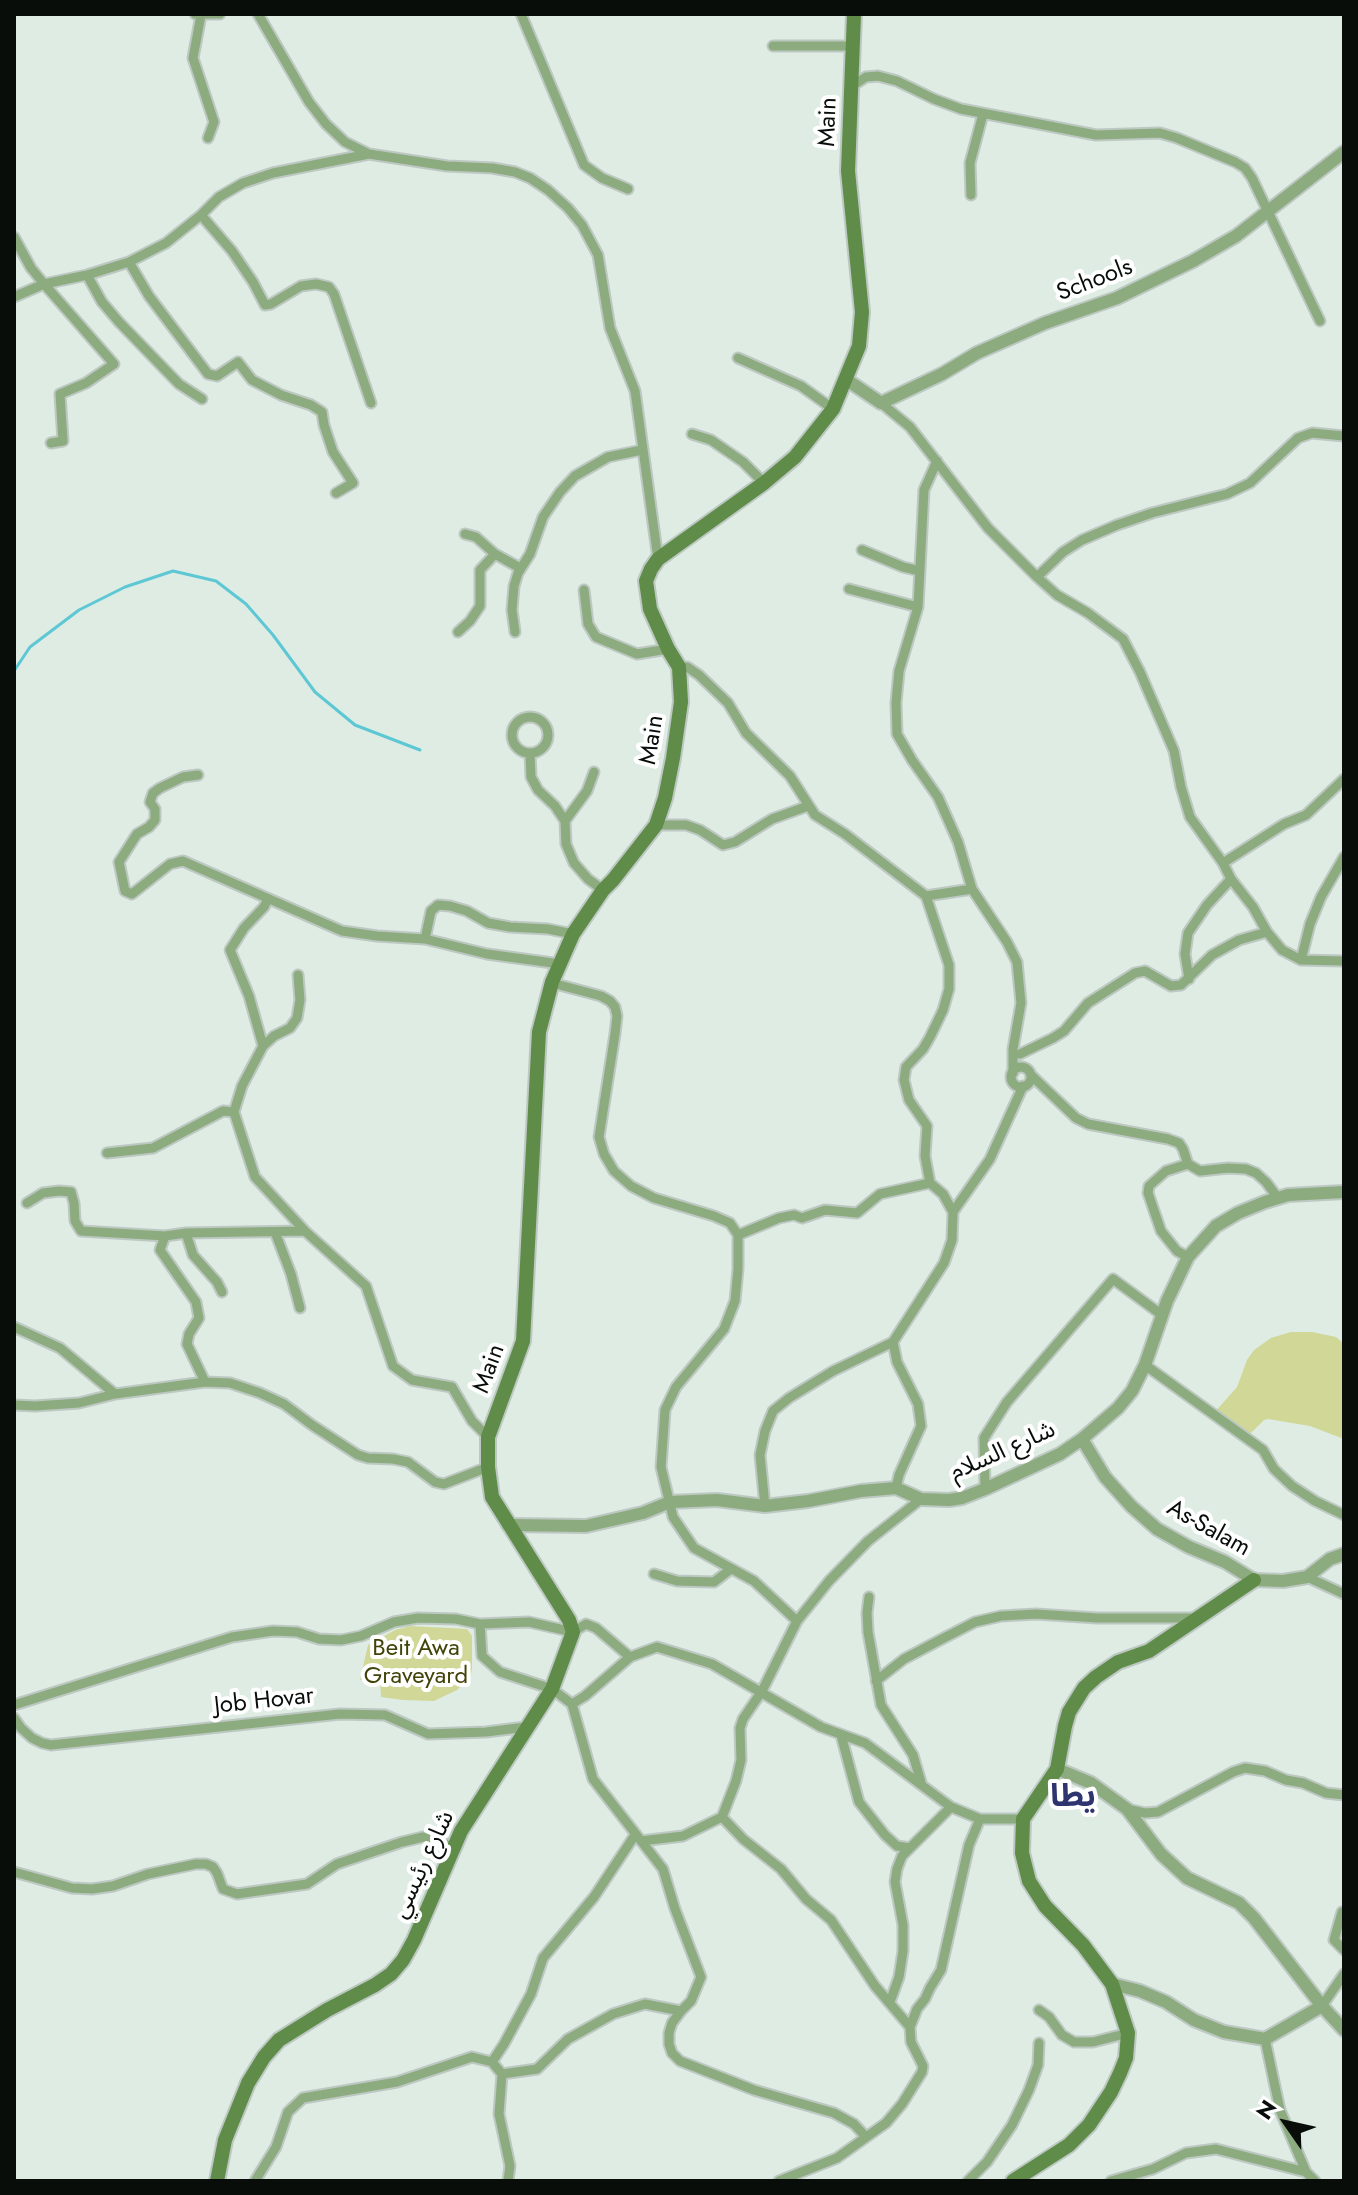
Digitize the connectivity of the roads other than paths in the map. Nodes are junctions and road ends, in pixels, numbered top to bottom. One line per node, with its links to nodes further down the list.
1 (198, 14): 2 (street); 10 (street)
2 (220, 14)
3 (258, 14): 12 (street)
4 (521, 14): 13 (street)
5 (854, 14): 7 (main road, Main)
6 (773, 46): 7 (street)
7 (853, 46): 8 (main road, Main)
8 (852, 86): 9 (street); 24 (main road, Main)
9 (983, 114): 14 (street); 15 (street)
10 (208, 138)
11 (1344, 152): 15 (street, Schools)
12 (369, 154): 16 (street); 32 (street)
13 (628, 189)
14 (971, 195)
15 (1268, 212): 22 (street); 27 (street, Schools)
16 (201, 215): 18 (street); 26 (street)
17 (14, 237): 20 (street)
18 (129, 262): 19 (street); 35 (street)
19 (87, 275): 20 (street); 25 (street)
20 (44, 284): 21 (street); 31 (street)
21 (14, 297)
22 (1320, 321)
23 (738, 358): 28 (street)
24 (847, 380): 27 (street); 28 (main road, Main)
25 (202, 399)
26 (371, 403)
27 (881, 403): 33 (street)
28 (833, 409): 34 (main road, Main)
29 (692, 434): 34 (street)
30 (1344, 436): 42 (street)
31 (51, 443)
32 (642, 450): 39 (street); 40 (street)
33 (937, 461): 41 (street); 42 (street)
34 (764, 483): 39 (main road, Main)
35 (336, 493)
36 (465, 534): 38 (street)
37 (862, 550): 41 (street)
38 (495, 554): 40 (street); 46 (street)
39 (658, 559): 48 (main road, Main)
40 (520, 568): 47 (street)
41 (920, 571): 45 (street)
42 (1037, 577): 58 (street)
43 (849, 589): 45 (street)
44 (584, 590): 48 (street)
45 (918, 607): 60 (street)
46 (458, 632)
47 (515, 632)
48 (668, 649): 49 (main road, Main)
49 (679, 667): 54 (street); 56 (main road, Main)
50 (530, 754): 50 (street); 55 (street)
51 (594, 772): 55 (street)
52 (198, 775): 63 (street)
53 (1344, 779): 58 (street)
54 (808, 806): 56 (street); 62 (street)
55 (565, 821): 61 (street)
56 (656, 825): 61 (main road, Main)
57 (1344, 857): 67 (street)
58 (1223, 863): 59 (street)
59 (1231, 879): 64 (street); 71 (street)
60 (972, 889): 62 (street); 73 (street)
61 (603, 890): 65 (main road, Main)
62 (926, 896): 80 (street)
63 (268, 899): 66 (street); 74 (street)
64 (1267, 932): 67 (street); 71 (street)
65 (573, 934): 66 (street); 69 (main road, Main)
66 (425, 939): 69 (street)
67 (1301, 960): 68 (street)
68 (1344, 961)
69 (560, 964): 72 (main road, Main)
70 (298, 975): 74 (street)
71 (1189, 979): 75 (street)
72 (552, 983): 88 (street); 100 (main road, Main)
73 (1018, 1024): 75 (street); 76 (street)
74 (263, 1046): 77 (street)
75 (1020, 1054): 76 (street)
76 (1022, 1078): 79 (street); 84 (street)
77 (234, 1112): 78 (street); 85 (street)
78 (107, 1153)
79 (1188, 1164): 82 (street); 90 (street)
80 (930, 1183): 84 (street); 88 (street)
81 (1344, 1192): 82 (street, شارع السلام)
82 (1278, 1198): 90 (street, شارع السلام)
83 (27, 1203): 89 (street)
84 (953, 1212): 95 (street)
85 (305, 1231): 86 (street); 100 (street)
86 (275, 1232): 87 (street); 92 (street)
87 (186, 1233): 89 (street); 91 (street)
88 (738, 1235): 106 (street)
89 (165, 1236): 97 (street)
90 (1188, 1257): 93 (street, شارع السلام)
91 (222, 1292)
92 (300, 1308)
93 (1162, 1315): 96 (street, شارع السلام); 104 (street)
94 (14, 1327): 98 (street)
95 (893, 1342): 103 (street); 107 (street)
96 (1145, 1365): 101 (street, شارع السلام); 108 (street)
97 (205, 1382): 98 (street); 102 (street)
98 (115, 1394): 99 (street)
99 (14, 1405)
100 (488, 1437): 102 (main road, Main)
101 (1082, 1439): 104 (street, شارع السلام); 114 (street, As-Salam)
102 (488, 1467): 109 (main road, Main)
103 (896, 1488): 105 (street, شارع السلام); 107 (street, شارع السلام)
104 (985, 1489): 105 (street, شارع السلام)
105 (921, 1499): 118 (street)
106 (670, 1502): 107 (street, شارع السلام); 109 (street, شارع السلام); 111 (street)
107 (765, 1506)
108 (1344, 1515)
109 (508, 1525): 120 (main road)
110 (1344, 1554): 113 (street)
111 (731, 1569): 112 (street); 118 (street)
112 (654, 1574)
113 (1307, 1577): 114 (street); 115 (street)
114 (1254, 1580): 117 (main road)
115 (1344, 1594)
116 (869, 1597): 122 (street)
117 (1196, 1618): 122 (street); 130 (main road)
118 (797, 1621): 124 (street)
119 (480, 1624): 120 (street); 123 (street); 126 (street)
120 (573, 1632): 121 (street); 123 (main road, شارع رئيسي)
121 (630, 1657): 124 (street); 125 (street)
122 (876, 1681): 131 (street)
123 (552, 1689): 125 (street); 128 (main road, شارع رئيسي)
124 (762, 1691): 129 (street); 135 (street)
125 (572, 1704): 138 (street)
126 (14, 1705)
127 (14, 1718): 128 (street, Job Hovar)
128 (526, 1727): 140 (main road, شارع رئيسي)
129 (841, 1735): 131 (street); 139 (street)
130 (1057, 1769): 134 (street); 137 (main road)
131 (921, 1783): 133 (street)
132 (1344, 1795): 134 (street)
133 (951, 1807): 136 (street); 139 (street)
134 (1127, 1809): 147 (street)
135 (722, 1817): 138 (street); 146 (street)
136 (980, 1819): 137 (street); 150 (street)
137 (1023, 1819): 145 (main road)
138 (638, 1838): 149 (street); 155 (street)
139 (910, 1848): 146 (street)
140 (454, 1849): 141 (street); 159 (main road, شارع رئيسي)
141 (14, 1872)
142 (1342, 1912): 143 (street)
143 (1344, 1950)
144 (1344, 1974): 147 (street)
145 (1112, 1984): 152 (main road); 153 (street)
146 (890, 2002): 150 (street)
147 (1322, 2006): 151 (street); 153 (street)
148 (1039, 2010): 152 (street)
149 (681, 2011): 156 (street); 157 (street)
150 (910, 2027): 157 (street)
151 (1344, 2030)
152 (1128, 2033): 164 (main road)
153 (1265, 2039): 158 (street)
154 (1039, 2043): 163 (street)
155 (492, 2062): 156 (street); 160 (street)
156 (502, 2074): 161 (street)
157 (866, 2137): 162 (street)
158 (1306, 2172): 165 (street); 166 (street)
159 (217, 2181)
160 (255, 2181)
161 (508, 2181)
162 (779, 2181)
163 (968, 2181)
164 (1013, 2181)
165 (1111, 2181)
166 (1315, 2181)

